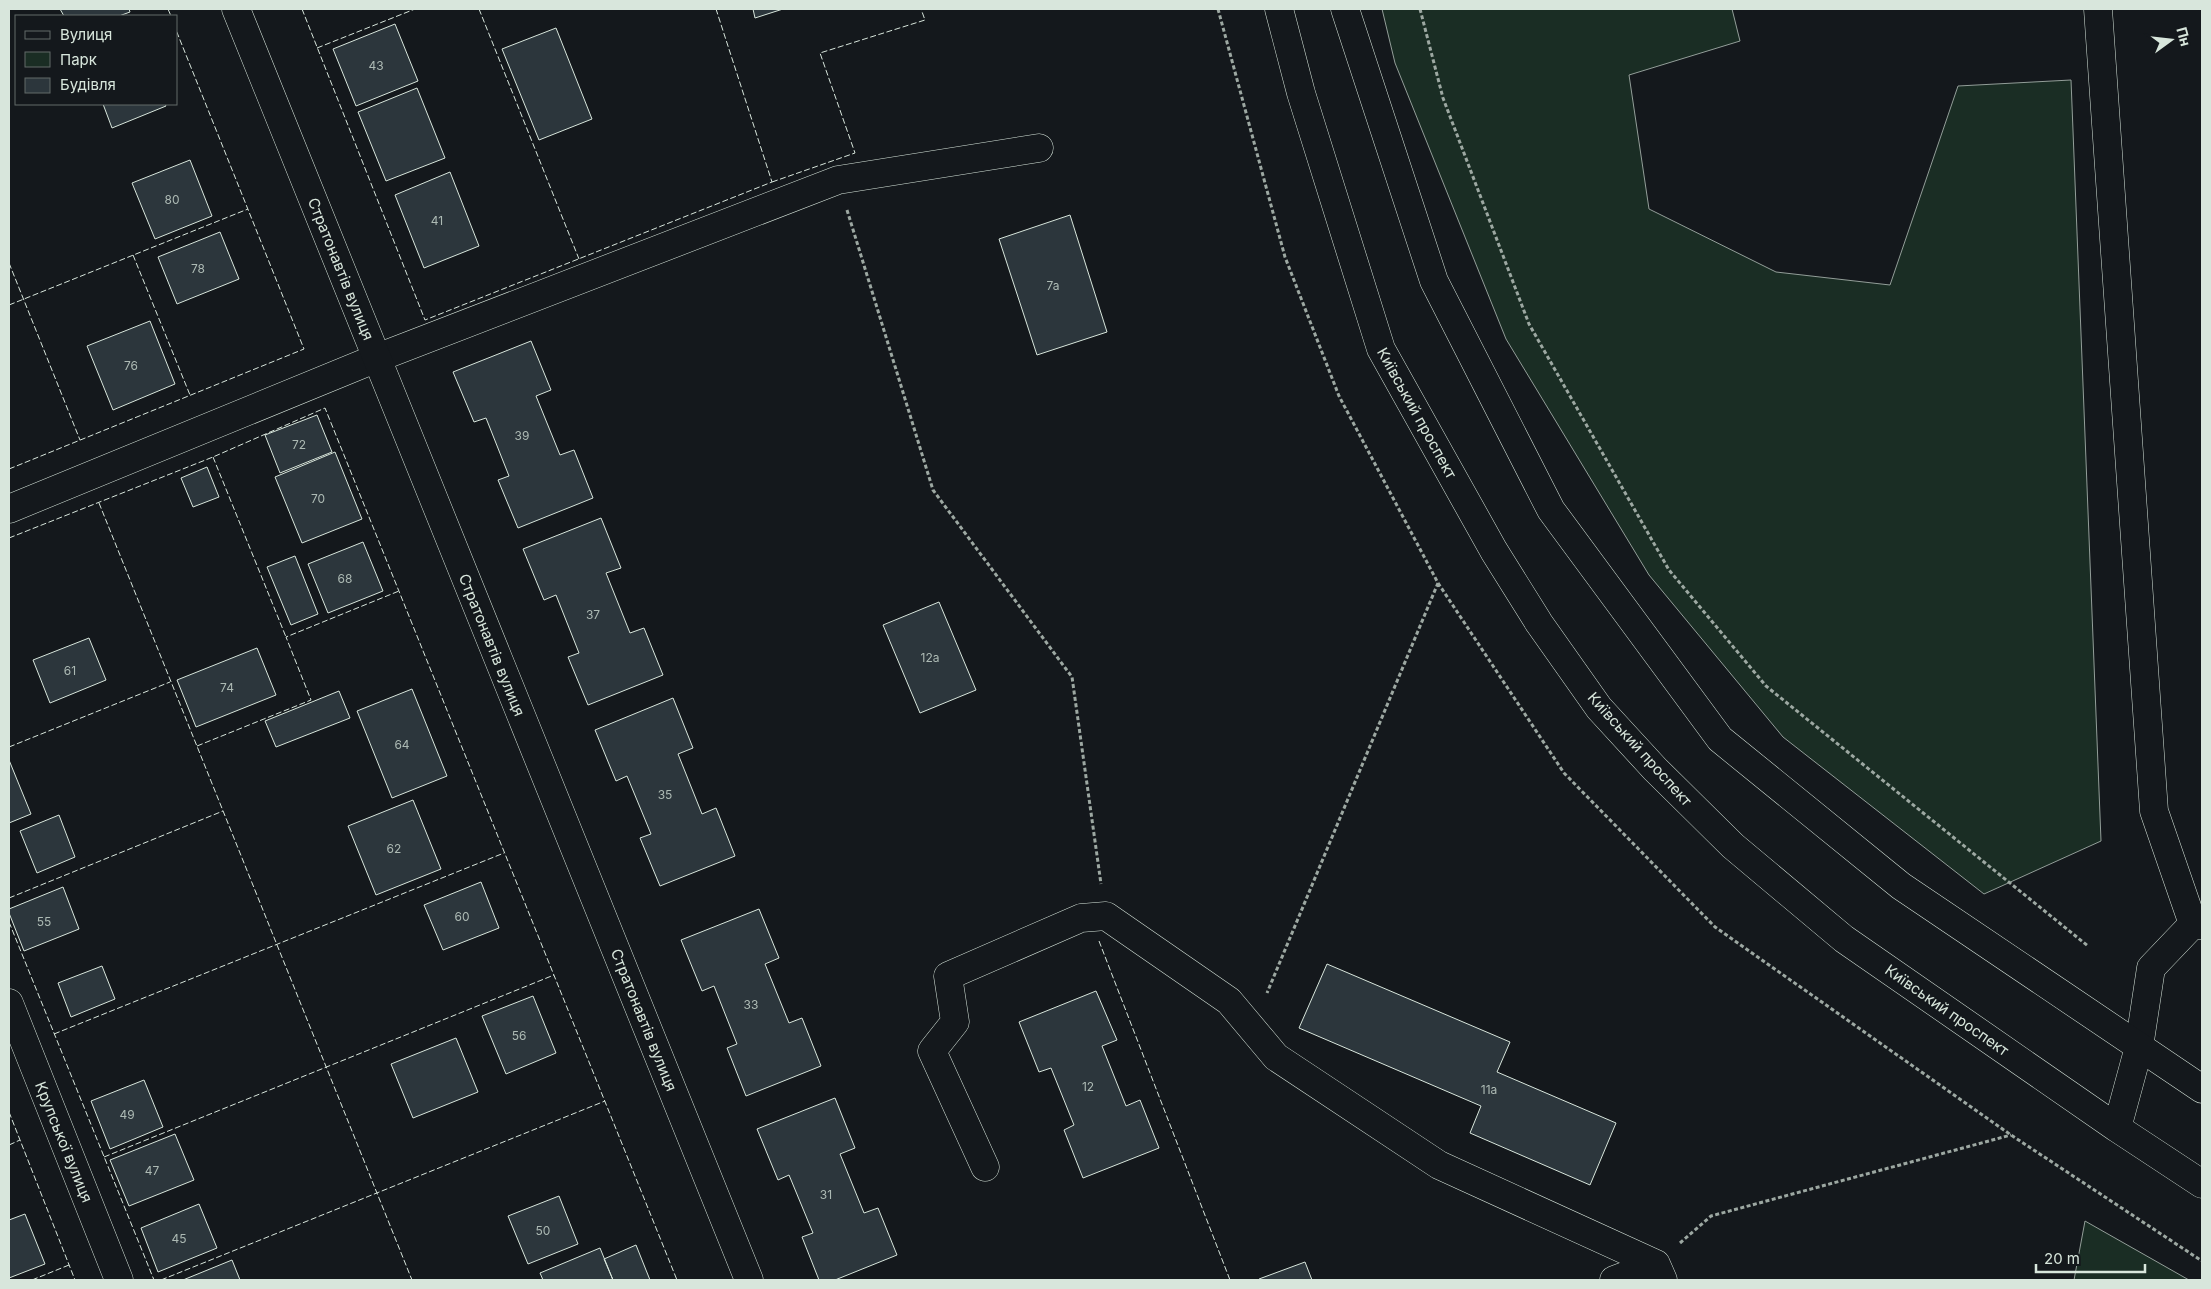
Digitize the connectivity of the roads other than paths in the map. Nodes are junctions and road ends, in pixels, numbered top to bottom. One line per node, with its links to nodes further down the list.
1 (236, 9): 6 (main road, Стратонавтів вулиця)
2 (1279, 9): 12 (main road, Київський проспект)
3 (1345, 9): 10 (main road)
4 (2098, 9): 8 (main road)
5 (1039, 148): 6 (main road)
6 (377, 358): 7 (main road); 17 (main road, Стратонавтів вулиця)
7 (9, 509)
8 (2198, 924): 10 (main road)
9 (9, 1004): 16 (main road, Крупської вулиця)
10 (2139, 1046): 11 (main road); 12 (main road)
11 (2202, 1089)
12 (2117, 1128): 14 (main road, Київський проспект)
13 (985, 1167): 15 (main road)
14 (2202, 1184)
15 (1659, 1272): 18 (main road)
16 (119, 1280)
17 (749, 1280)
18 (1614, 1280)

